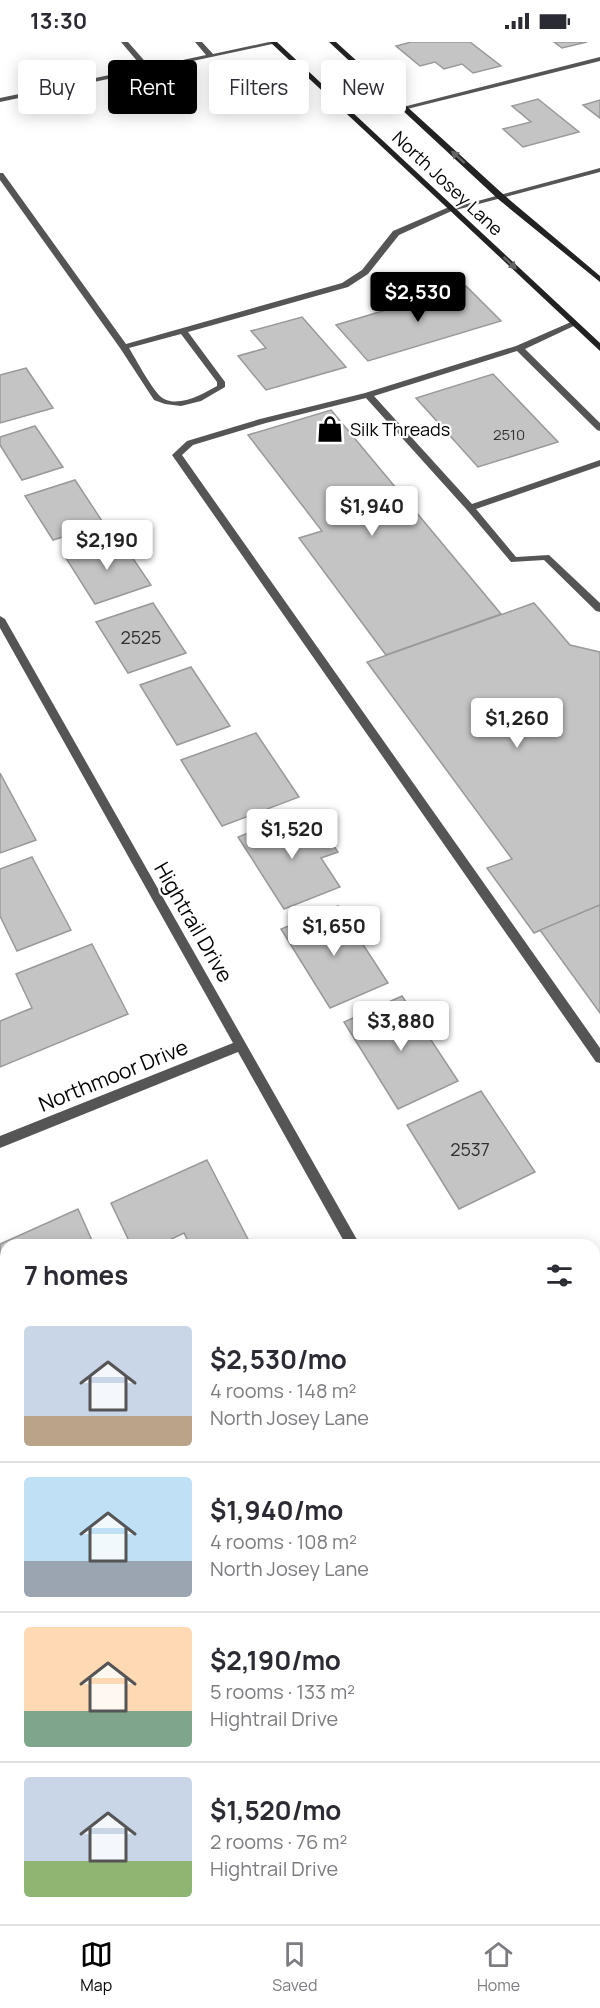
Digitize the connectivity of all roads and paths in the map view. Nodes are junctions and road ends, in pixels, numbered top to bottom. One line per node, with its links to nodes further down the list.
1 (124, 42): 7 (street)
2 (198, 42): 5 (street)
3 (274, 42): 5 (street); 17 (main road, North Josey Lane)
4 (332, 42): 9 (main road, North Josey Lane)
5 (210, 55): 8 (street)
6 (600, 58): 12 (street)
7 (140, 60)
8 (188, 60)
9 (351, 60)
10 (108, 77): 11 (street)
11 (0, 100)
12 (406, 107)
13 (406, 111): 16 (main road, North Josey Lane, one-way to 13)
14 (600, 170): 16 (street)
15 (0, 175): 21 (street)
16 (501, 197): 17 (street); 18 (main road, North Josey Lane)
17 (452, 209): 19 (main road, North Josey Lane, one-way to 19); 20 (street)
18 (600, 280)
19 (574, 324): 22 (street); 23 (main road, North Josey Lane)
20 (182, 330): 21 (street); 21 (street)
21 (124, 347)
22 (519, 348): 24 (street); 25 (street)
23 (600, 348)
24 (368, 395): 27 (street); 31 (street)
25 (600, 428)
26 (600, 463): 27 (street)
27 (470, 508): 28 (street)
28 (600, 609)
29 (0, 619): 30 (street, Hightrail Drive)
30 (241, 1045): 32 (street, Northmoor Drive); 33 (street, Hightrail Drive)
31 (600, 1058)
32 (0, 1142)
33 (350, 1239)

